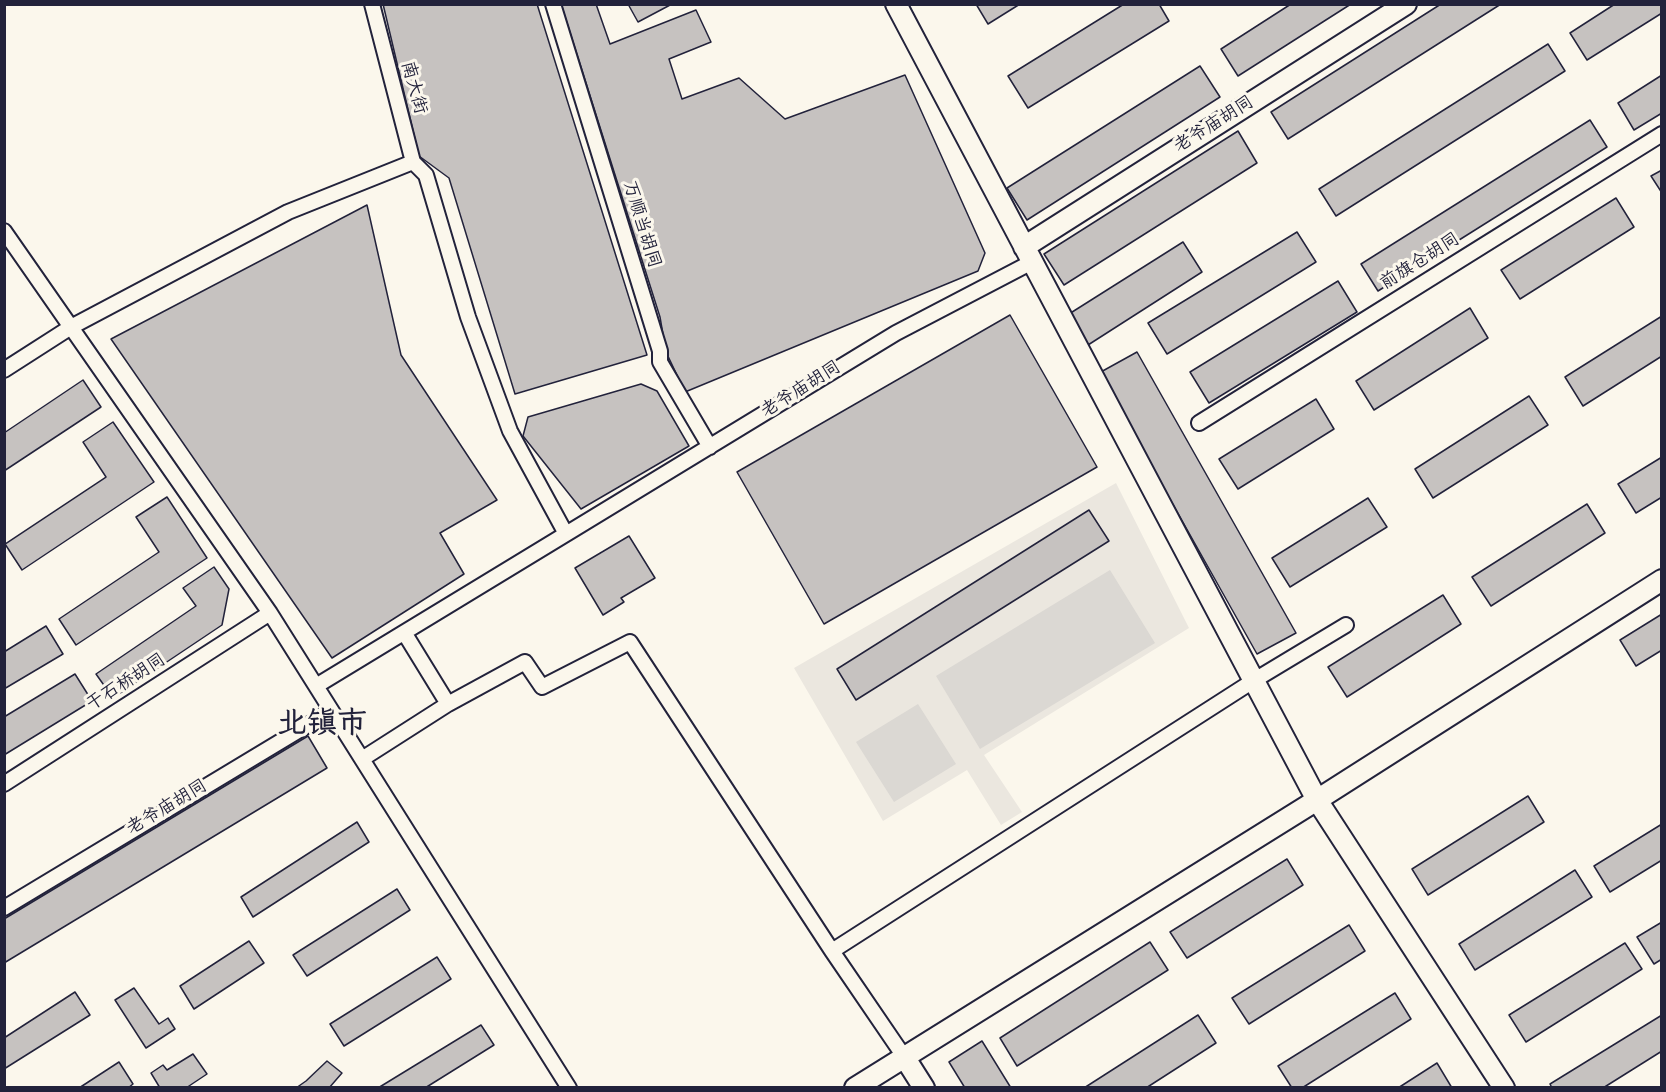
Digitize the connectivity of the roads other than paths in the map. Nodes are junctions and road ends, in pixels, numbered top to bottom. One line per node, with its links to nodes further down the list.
1 (372, 4): 6 (street, 南大街)
2 (554, 4): 12 (street, 万顺当胡同)
3 (896, 4): 8 (street)
4 (1406, 4): 8 (street, 老爷庙胡同)
5 (1662, 134): 11 (street, 前旗仓胡同)
6 (413, 162): 9 (street); 13 (street, 南大街)
7 (4, 231): 9 (street)
8 (1028, 255): 12 (street, 老爷庙胡同); 18 (street)
9 (71, 327): 10 (street); 15 (street)
10 (4, 370)
11 (1199, 423)
12 (705, 451): 13 (street, 老爷庙胡同)
13 (566, 534): 17 (street, 老爷庙胡同)
14 (1662, 580): 24 (street)
15 (270, 613): 19 (street); 23 (street, 干石桥胡同)
16 (1346, 625): 18 (street)
17 (405, 634): 19 (street, 老爷庙胡同); 20 (street)
18 (1253, 681): 24 (street); 26 (street)
19 (316, 686): 21 (street)
20 (448, 704): 22 (street); 26 (street)
21 (331, 711): 22 (street); 25 (street, 老爷庙胡同)
22 (362, 759): 28 (street)
23 (4, 784)
24 (1317, 800): 27 (street); 31 (street)
25 (4, 908)
26 (832, 951): 27 (street)
27 (904, 1058): 29 (street); 30 (street)
28 (569, 1088)
29 (855, 1088)
30 (924, 1088)
31 (1504, 1088)

